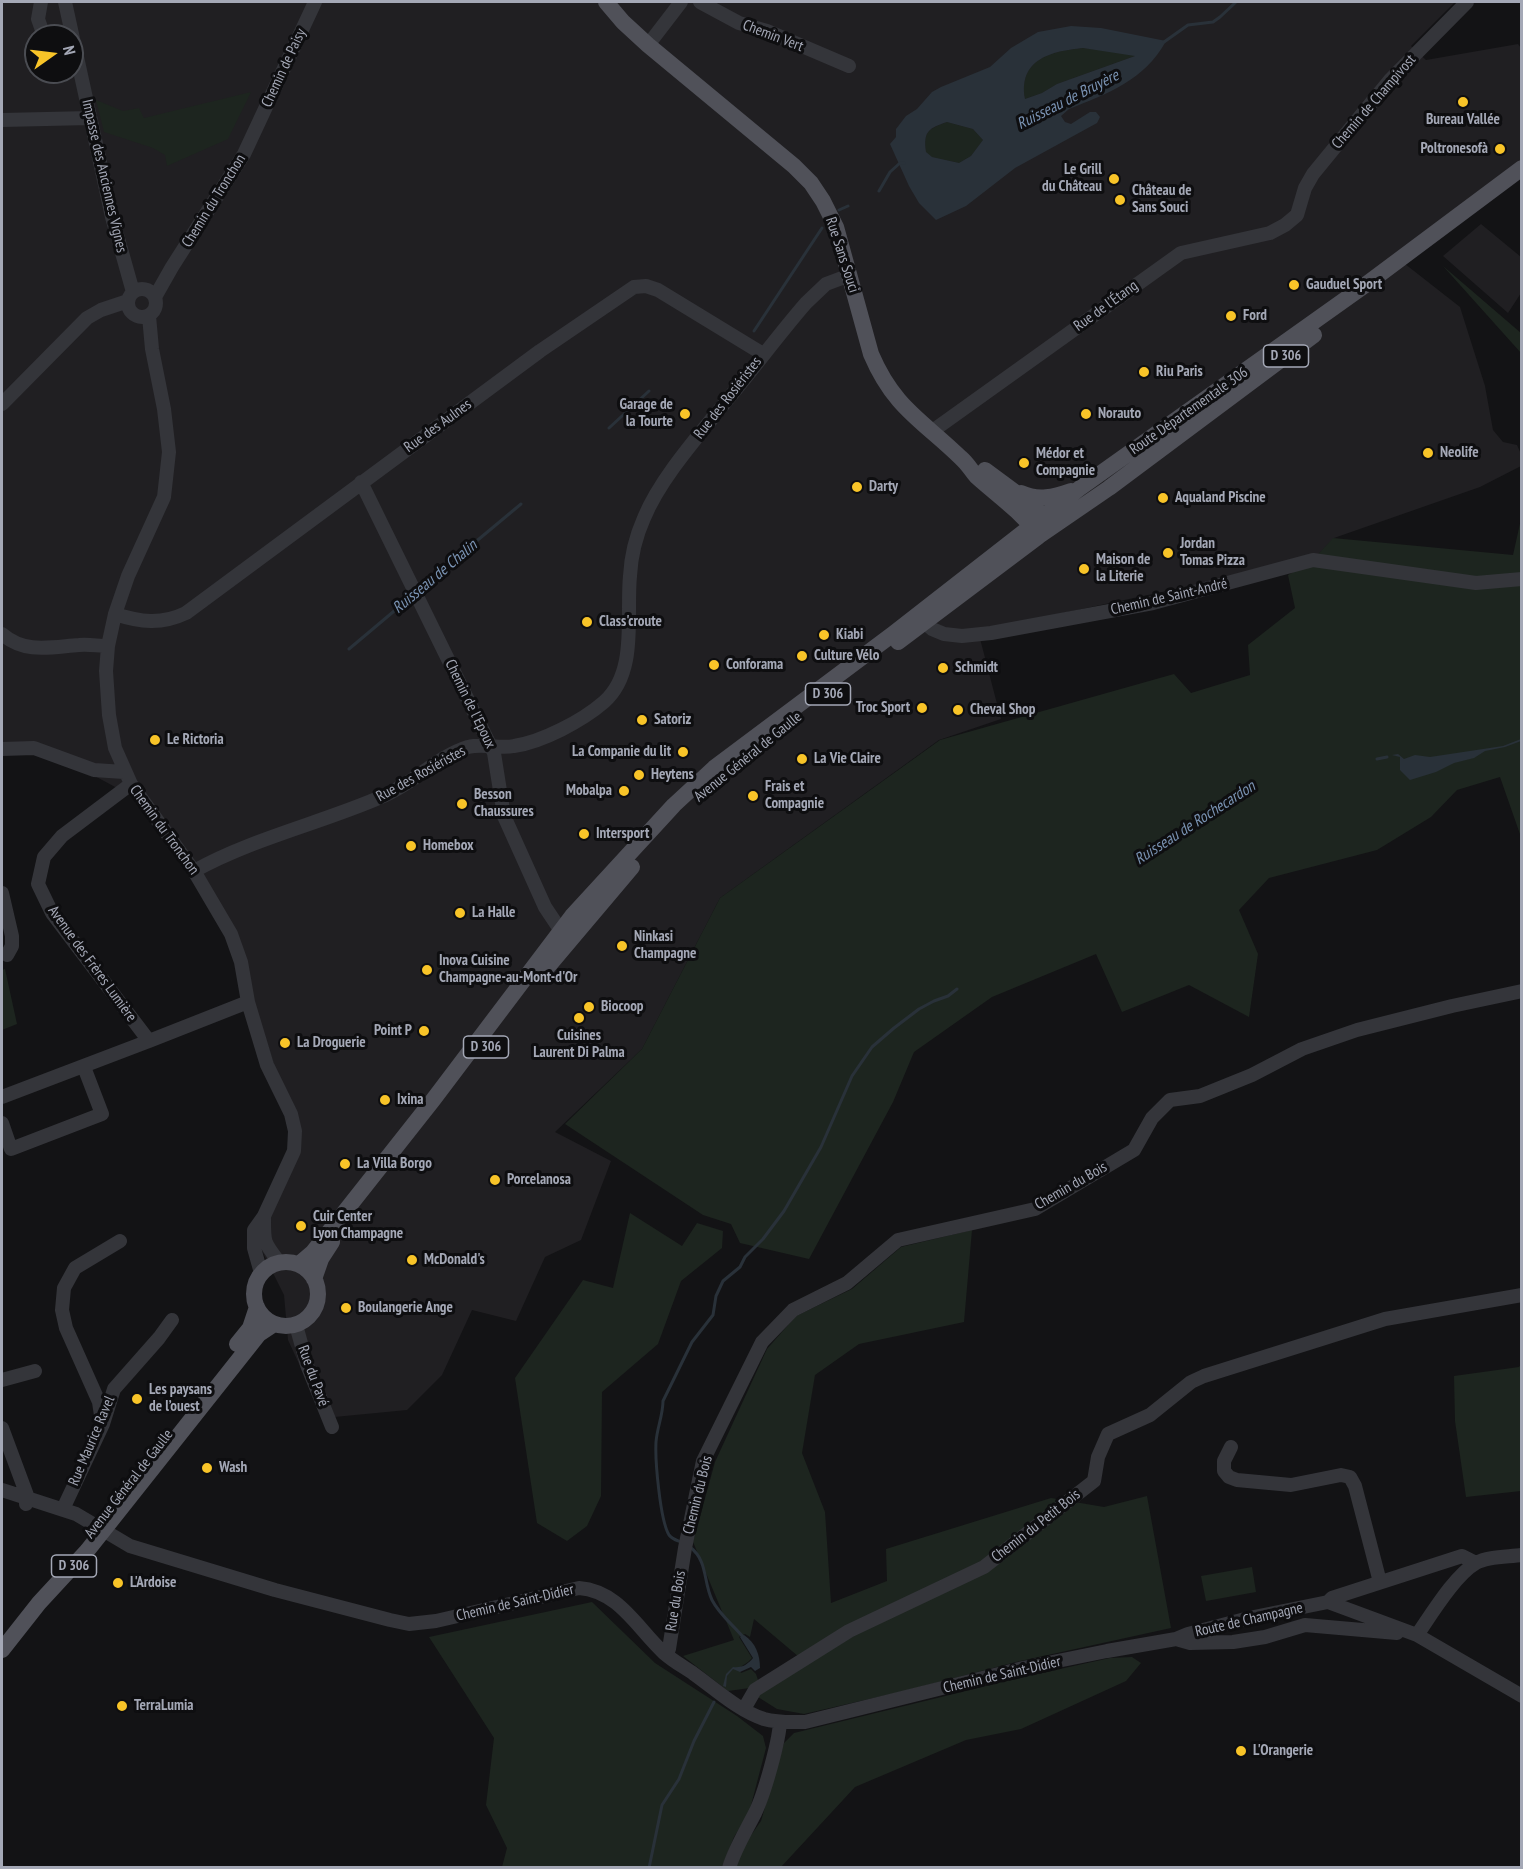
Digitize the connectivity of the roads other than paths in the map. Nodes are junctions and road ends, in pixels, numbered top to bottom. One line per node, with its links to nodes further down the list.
1 (41, 2): 8 (street)
2 (65, 2): 9 (street, Impasse des Anciennes Vignes)
3 (315, 2): 15 (street, Chemin de Paisy)
4 (606, 2): 10 (main road, Rue Sans Souci)
5 (681, 2): 10 (street)
6 (700, 2): 11 (street, Chemin Vert)
7 (1467, 2): 18 (street, Chemin de Champivost)
8 (40, 24)
9 (69, 24)
10 (648, 45): 19 (main road, Rue Sans Souci)
11 (849, 66)
12 (82, 84): 13 (street, Impasse des Anciennes Vignes)
13 (90, 118): 14 (street); 21 (street, Impasse des Anciennes Vignes)
14 (2, 120)
15 (254, 135): 20 (street, Chemin du Tronchon)
16 (1521, 168): 27 (main road, Route Départementale 306 / D 306)
17 (1521, 181): 29 (main road, Route Départementale 306 / D 306)
18 (1296, 215): 24 (street, Rue de l'Étang)
19 (850, 275): 22 (street, Rue des Rosiéristes); 24 (main road, Rue Sans Souci)
20 (152, 293): 21 (street); 21 (street, Chemin du Tronchon)
21 (136, 307): 23 (street); 31 (street, Chemin du Tronchon)
22 (763, 354): 26 (street, Rue des Aulnes); 35 (street, Rue des Rosiéristes)
23 (2, 404)
24 (931, 432): 25 (main road, Rue Sans Souci)
25 (963, 459): 28 (main road, Rue Sans Souci); 29 (main road, Rue Sans Souci)
26 (361, 482): 31 (street, Rue des Aulnes); 35 (street, Chemin de l'Epoux)
27 (1080, 488): 28 (main road); 29 (main road, Route Départementale 306 / D 306)
28 (1011, 489): 29 (main road, Rue Sans Souci)
29 (1042, 524): 32 (main road, Route Départementale 306 / D 306)
30 (1521, 579): 32 (street, Chemin de Saint-André)
31 (115, 614): 34 (street, Chemin du Tronchon)
32 (921, 618): 40 (main road, Avenue Général de Gaulle / D 306)
33 (2, 634): 34 (street)
34 (108, 646): 37 (street, Chemin du Tronchon)
35 (490, 746): 38 (street, Rue des Rosiéristes); 40 (street, Chemin de l'Epoux)
36 (2, 749): 37 (street)
37 (127, 778): 38 (street, Chemin du Tronchon); 44 (street, Avenue des Frères Lumière)
38 (194, 871): 43 (street, Chemin du Tronchon)
39 (2, 893): 41 (street)
40 (560, 930): 51 (main road, Avenue Général de Gaulle / D 306); 53 (main road, Avenue Général de Gaulle / D 306)
41 (7, 955)
42 (1521, 992): 69 (street, Chemin du Bois)
43 (248, 1002): 44 (street); 48 (street, Chemin du Tronchon)
44 (148, 1041): 45 (street)
45 (84, 1066): 46 (street); 47 (street)
46 (2, 1097)
47 (2, 1123)
48 (264, 1216): 50 (street, Chemin du Tronchon); 52 (street, Chemin du Tronchon)
49 (120, 1241): 61 (street)
50 (279, 1262): 51 (main road); 52 (main road)
51 (299, 1264): 53 (main road)
52 (261, 1273): 55 (main road)
53 (314, 1279): 58 (main road)
54 (1521, 1295): 80 (street, Chemin du Petit Bois)
55 (256, 1307): 57 (main road); 68 (main road, Avenue Général de Gaulle / D 306)
56 (172, 1320): 61 (street, Rue Maurice Ravel)
57 (274, 1324): 58 (main road); 68 (main road, Avenue Général de Gaulle / D 306)
58 (296, 1325): 62 (street, Rue du Pavé)
59 (35, 1371): 60 (street)
60 (2, 1380)
61 (103, 1424): 67 (street, Rue Maurice Ravel)
62 (332, 1427)
63 (2, 1428): 66 (street)
64 (1231, 1447): 72 (street)
65 (2, 1490): 66 (street)
66 (27, 1502): 67 (street)
67 (63, 1509): 68 (street)
68 (104, 1521): 73 (main road, Avenue Général de Gaulle / D 306); 73 (main road, Avenue Général de Gaulle / D 306); 78 (street, Chemin de Saint-Didier)
69 (685, 1548): 78 (street, Rue du Bois)
70 (1521, 1555): 71 (street)
71 (1476, 1563): 72 (street); 75 (street)
72 (1380, 1582): 74 (street)
73 (42, 1600): 77 (main road, D 306)
74 (1328, 1602): 75 (street, Route de Champagne); 76 (street, Route de Champagne)
75 (1417, 1635): 76 (street, Route de Champagne); 79 (street, Route de Champagne)
76 (1176, 1639): 81 (street, Chemin de Saint-Didier)
77 (2, 1650)
78 (666, 1654): 80 (street, Chemin de Saint-Didier)
79 (1521, 1696)
80 (744, 1709): 81 (street, Chemin de Saint-Didier)
81 (780, 1722): 82 (street)
82 (729, 1868)

